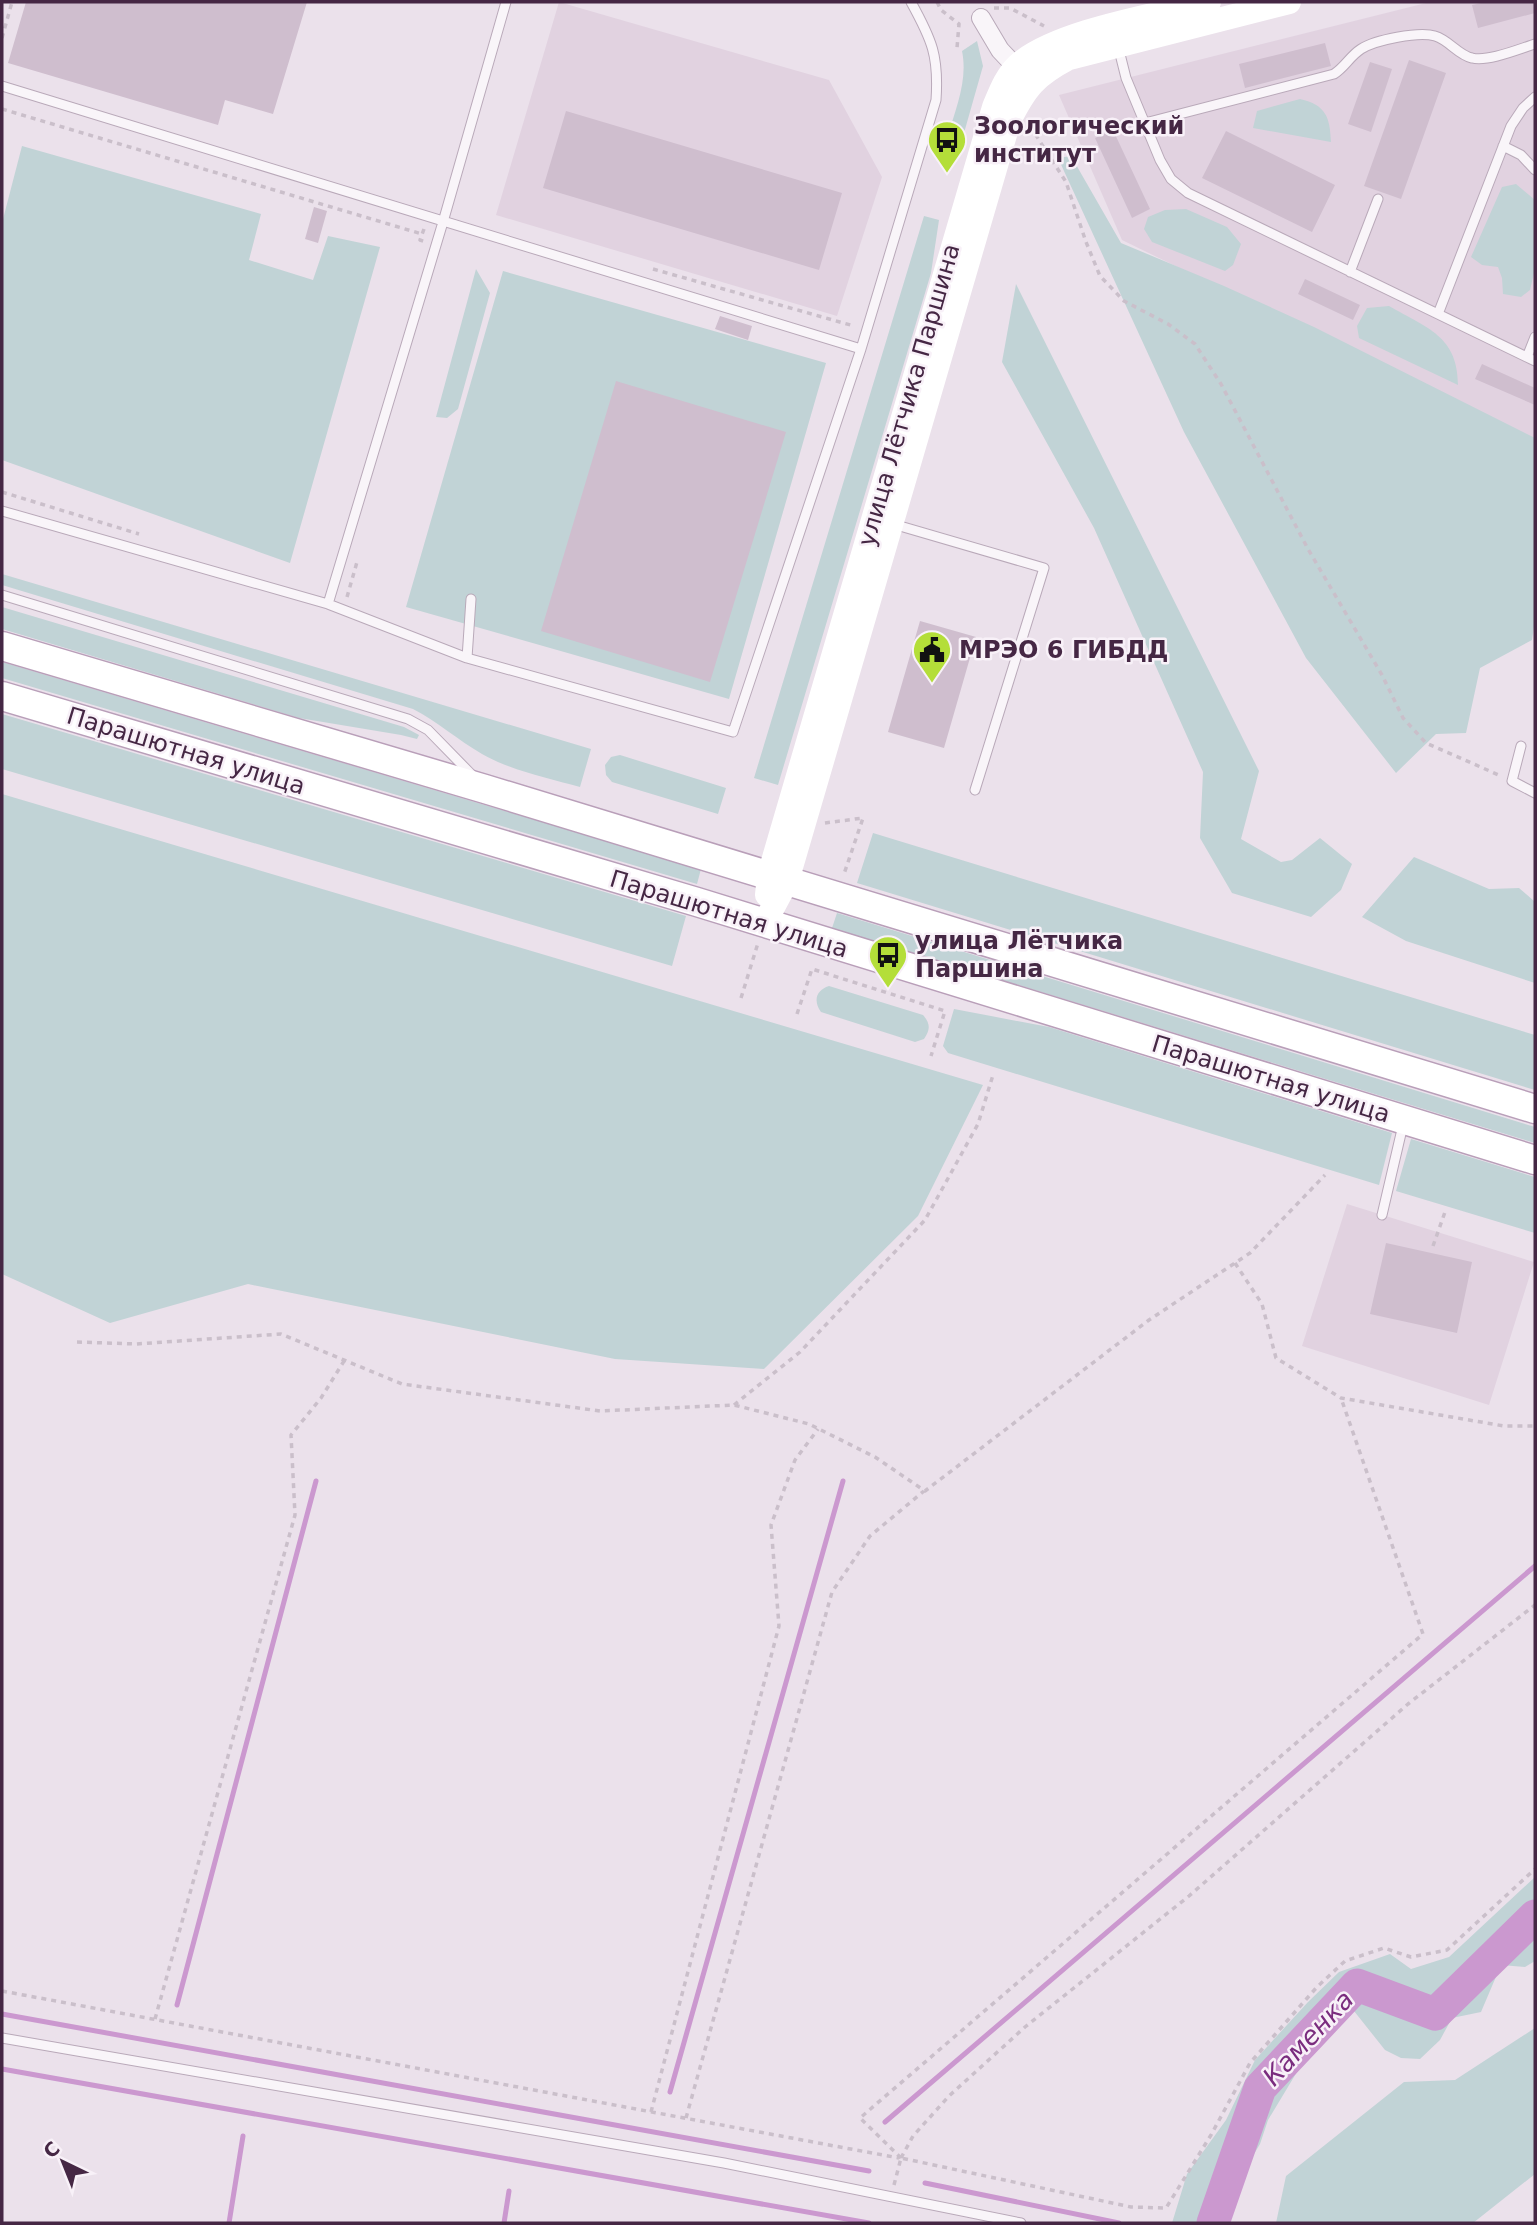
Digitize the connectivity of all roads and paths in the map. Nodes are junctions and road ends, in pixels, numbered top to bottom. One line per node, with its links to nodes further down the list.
1 (12, 2): 10 (path)
2 (506, 2): 23 (lane)
3 (911, 2): 28 (lane)
4 (937, 2): 8 (path)
5 (1209, 2): 14 (street)
6 (1289, 2): 12 (street, улица Лётчика Паршина)
7 (978, 15): 8 (path); 9 (path); 14 (street)
8 (959, 24): 13 (path)
9 (1049, 29)
10 (2, 38)
11 (1535, 44): 19 (lane)
12 (1118, 45): 18 (street, улица Лётчика Паршина); 19 (lane)
13 (957, 48)
14 (1016, 67): 47 (street, улица Лётчика Паршина)
15 (2, 86): 23 (lane)
16 (1535, 97): 20 (lane)
17 (2, 109): 24 (path)
18 (1024, 109): 33 (street, улица Лётчика Паршина); 41 (path)
19 (1145, 123): 26 (lane)
20 (1503, 146): 21 (lane); 27 (lane)
21 (1535, 170)
22 (1378, 199): 26 (lane)
23 (443, 222): 30 (lane); 36 (lane)
24 (422, 234)
25 (641, 266): 28 (path)
26 (1350, 272): 27 (lane)
27 (1438, 314): 31 (lane)
28 (866, 330): 30 (lane)
29 (1535, 337): 31 (lane)
30 (861, 349): 38 (lane)
31 (1531, 359)
32 (2, 511): 36 (lane)
33 (891, 523): 43 (lane); 47 (street, улица Лётчика Паршина)
34 (2, 595): 42 (lane)
35 (471, 599): 38 (lane)
36 (328, 604): 38 (lane)
37 (2, 646): 42 (main road, Парашютная улица)
38 (467, 658)
39 (2, 696): 48 (main road, Парашютная улица)
40 (1521, 746): 41 (lane)
41 (1512, 781): 44 (lane)
42 (485, 789): 47 (main road, Парашютная улица)
43 (975, 790)
44 (1535, 793)
45 (816, 824): 46 (path)
46 (844, 875)
47 (778, 878): 48 (street, улица Лётчика Паршина); 53 (main road, Парашютная улица)
48 (764, 924): 49 (path); 54 (main road, Парашютная улица)
49 (741, 998)
50 (797, 1014): 51 (path)
51 (931, 1056)
52 (993, 1075): 64 (path)
53 (1535, 1109)
54 (1405, 1120): 55 (main road, Парашютная улица); 58 (lane)
55 (1535, 1160)
56 (1325, 1175): 60 (path)
57 (1445, 1212): 59 (path)
58 (1381, 1214)
59 (1433, 1245)
60 (1236, 1263): 63 (path); 67 (path)
61 (78, 1342): 62 (path)
62 (344, 1360): 64 (path); 71 (path)
63 (1341, 1398): 65 (path); 75 (path)
64 (734, 1405): 66 (path)
65 (1535, 1426)
66 (818, 1429): 67 (path); 73 (path)
67 (925, 1491): 74 (path)
68 (1535, 1605): 75 (path)
69 (1535, 1869): 75 (path)
70 (2, 1991): 71 (path)
71 (155, 2020): 73 (path)
72 (2, 2038): 76 (lane)
73 (651, 2112): 74 (path)
74 (686, 2118): 75 (path)
75 (901, 2158): 76 (path)
76 (892, 2197): 77 (lane)
77 (1021, 2223)

